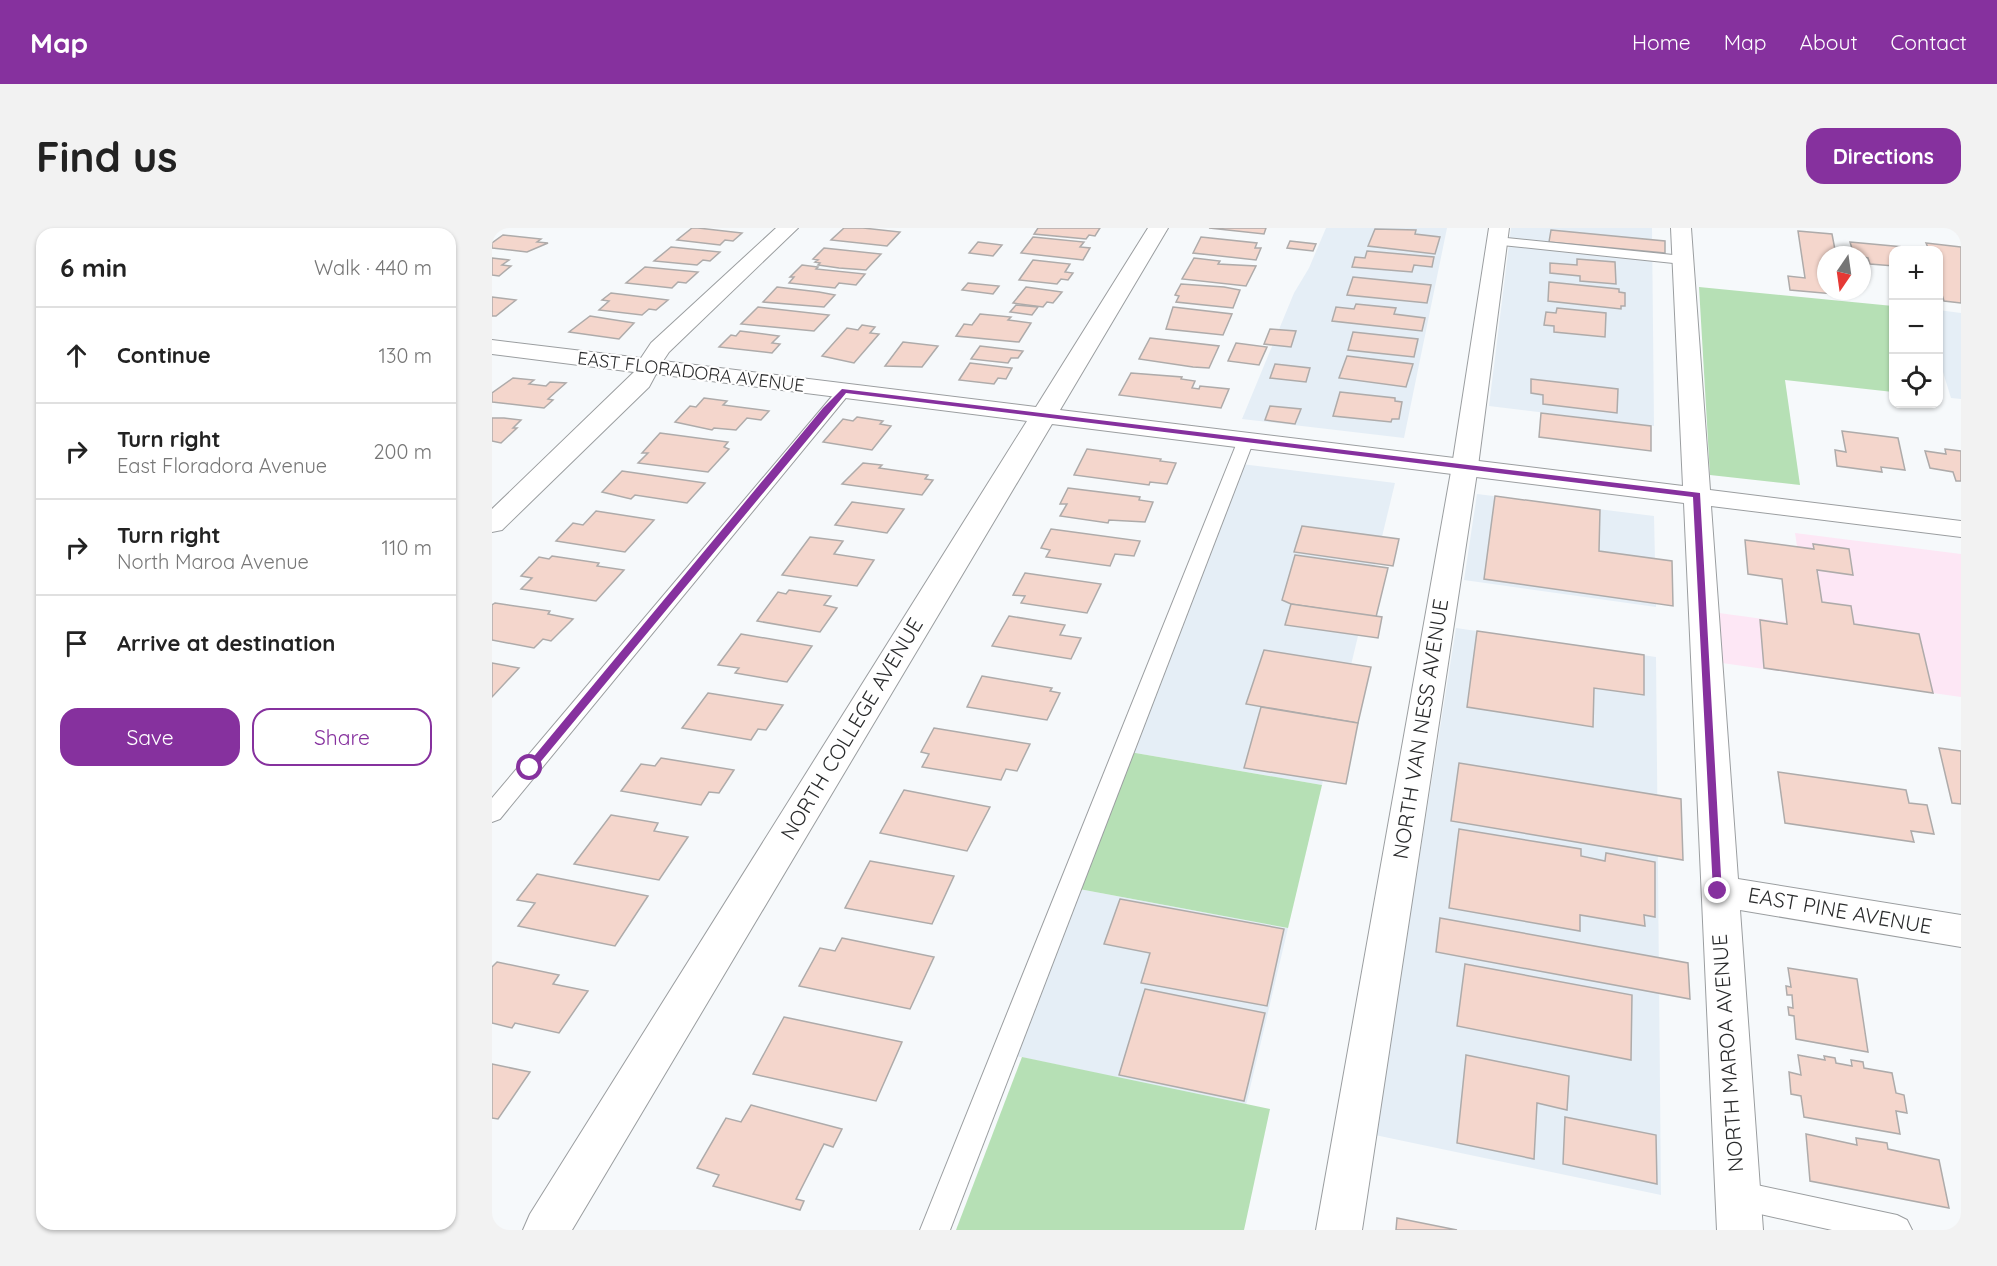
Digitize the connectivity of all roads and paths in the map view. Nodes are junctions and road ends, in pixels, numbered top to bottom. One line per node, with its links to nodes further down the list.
1 (788, 228): 7 (street)
2 (1158, 228): 9 (street, NORTH COLLEGE AVENUE)
3 (1681, 228): 5 (street, NORTH MAROA AVENUE)
4 (1498, 235): 5 (lane); 11 (street, NORTH VAN NESS AVENUE)
5 (1683, 260): 12 (street, NORTH MAROA AVENUE)
6 (492, 347): 7 (street, EAST FLORADORA AVENUE)
7 (648, 366): 8 (street, EAST FLORADORA AVENUE); 13 (street)
8 (844, 391): 9 (street, EAST FLORADORA AVENUE); 15 (lane)
9 (1042, 416): 10 (street, EAST FLORADORA AVENUE); 19 (street, NORTH COLLEGE AVENUE)
10 (1246, 440): 11 (street, EAST FLORADORA AVENUE); 20 (lane)
11 (1465, 466): 12 (street, EAST FLORADORA AVENUE); 21 (street, NORTH VAN NESS AVENUE)
12 (1697, 495): 14 (street, EAST FLORADORA AVENUE); 16 (street, NORTH MAROA AVENUE)
13 (492, 524)
14 (1961, 530)
15 (492, 813)
16 (1718, 891): 17 (street, EAST PINE AVENUE); 18 (street, NORTH MAROA AVENUE)
17 (1961, 931)
18 (1738, 1195): 22 (street, NORTH MAROA AVENUE); 23 (lane)
19 (546, 1230)
20 (935, 1230)
21 (1339, 1230)
22 (1740, 1230)
23 (1897, 1230)

